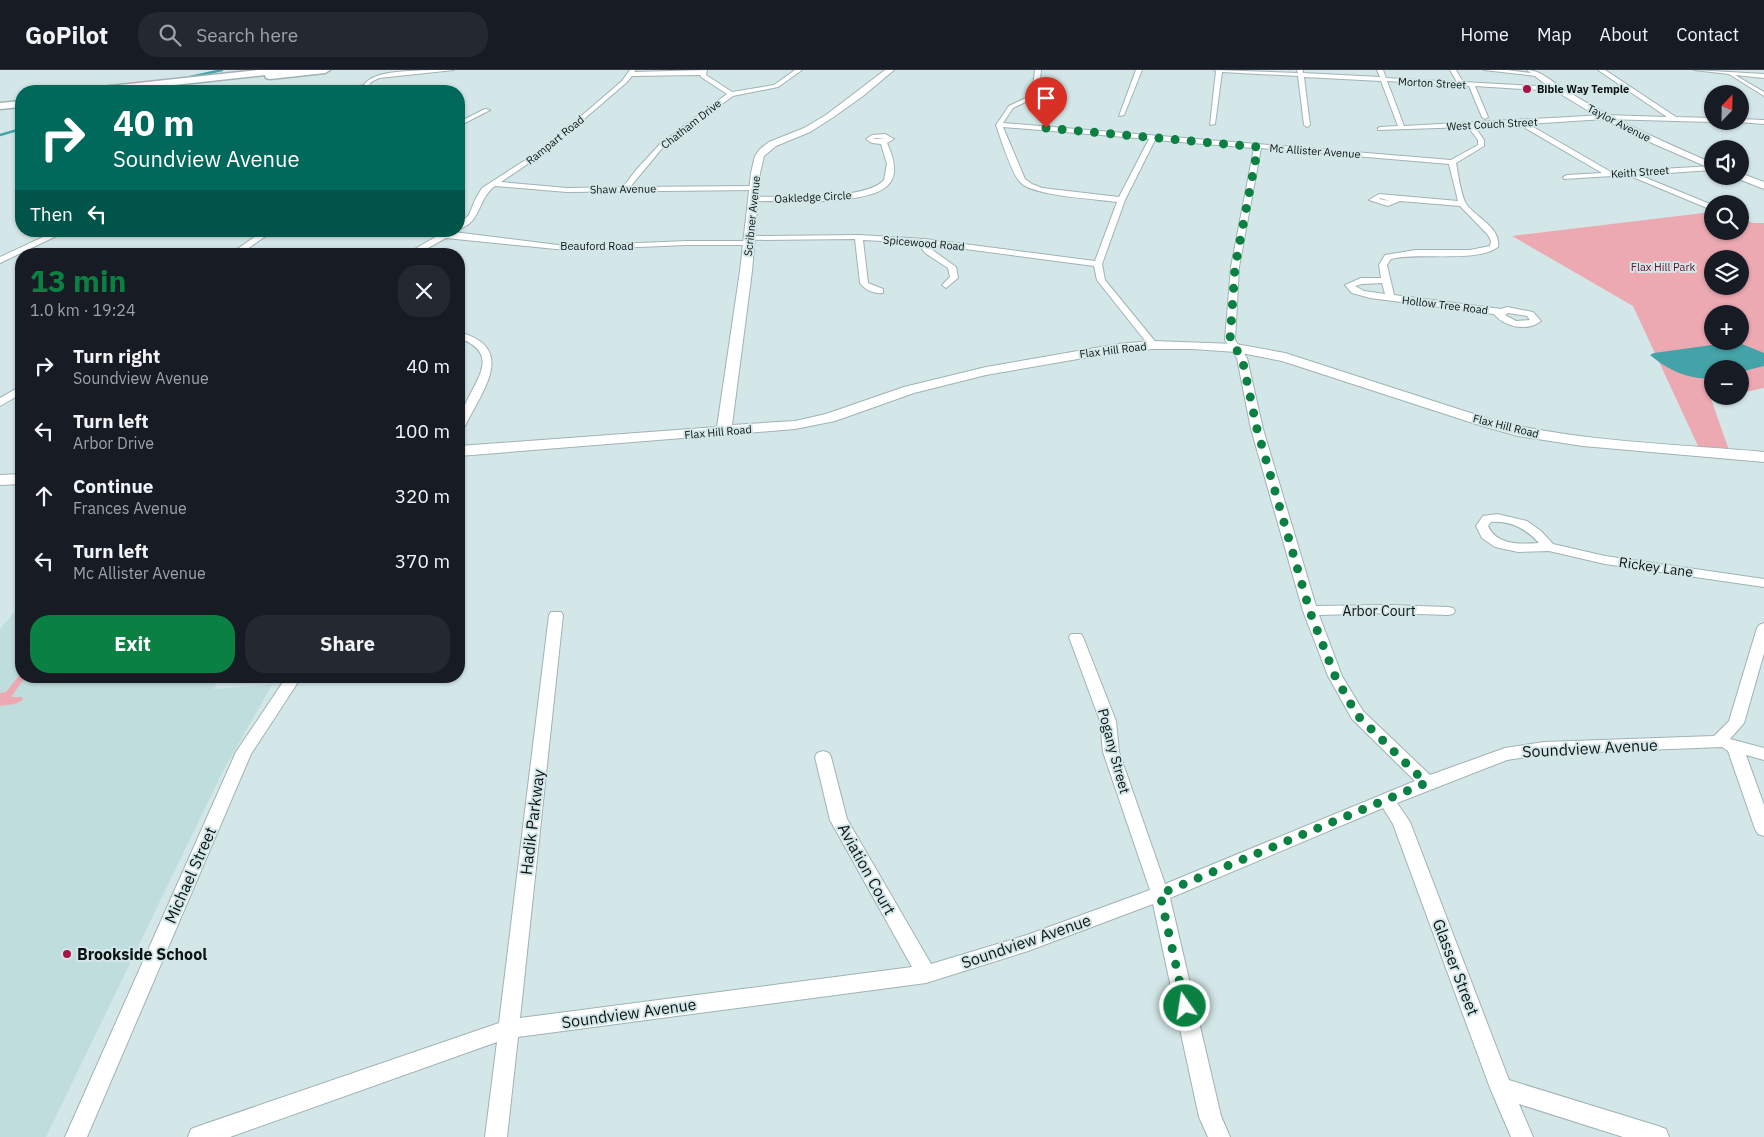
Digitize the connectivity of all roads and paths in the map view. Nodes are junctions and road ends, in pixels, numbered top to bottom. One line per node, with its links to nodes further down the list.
1 (286, 70): 21 (highway)
2 (325, 70): 22 (highway)
3 (450, 70): 23 (street)
4 (799, 70): 27 (street, Chatham Drive)
5 (890, 70): 62 (street, Scribner Avenue)
6 (1038, 70): 44 (street)
7 (1139, 70): 34 (street)
8 (1218, 70): 18 (street, Morton Street); 43 (street)
9 (1380, 70): 20 (street)
10 (1453, 70): 24 (street)
11 (1487, 70): 17 (street)
12 (1601, 70): 37 (street)
13 (1697, 70): 14 (street)
14 (1726, 71): 19 (street); 28 (street)
15 (632, 72): 16 (street); 59 (street, Rampart Road)
16 (703, 72): 27 (street)
17 (1533, 72): 26 (main road, Taylor Avenue)
18 (1300, 73): 20 (street, Morton Street); 45 (street)
19 (1764, 76)
20 (1384, 81): 24 (street, Morton Street); 47 (street)
21 (147, 85)
22 (187, 85)
23 (367, 85)
24 (1462, 85): 25 (street, Morton Street)
25 (1472, 86): 26 (street, Morton Street); 35 (street)
26 (1556, 89): 36 (main road, Taylor Avenue)
27 (730, 94): 61 (street, Chatham Drive)
28 (1764, 94)
29 (15, 100): 30 (highway)
30 (0, 101)
31 (15, 105): 32 (highway)
32 (0, 106)
33 (488, 110): 39 (street)
34 (1120, 115)
35 (1485, 117)
36 (1604, 117): 37 (street, West Couch Street); 42 (street, West Couch Street); 53 (main road, Taylor Avenue)
37 (1673, 118): 38 (street, West Couch Street)
38 (1704, 120)
39 (465, 121)
40 (1749, 121): 41 (street)
41 (1764, 122)
42 (1520, 123): 46 (street, West Couch Street); 56 (street)
43 (1212, 124)
44 (999, 125): 49 (street, Mc Allister Avenue); 64 (street)
45 (1306, 125)
46 (1470, 125): 47 (street, West Couch Street); 52 (street)
47 (1401, 127): 48 (street, West Couch Street)
48 (1380, 129)
49 (1153, 138): 51 (street, Mc Allister Avenue); 64 (street)
50 (883, 142): 62 (street, Oakledge Circle)
51 (1258, 147): 52 (street, Mc Allister Avenue); 88 (street)
52 (1452, 162): 65 (street)
53 (1704, 163)
54 (1704, 167): 55 (street, Keith Street)
55 (1628, 172): 56 (street, Keith Street); 66 (street)
56 (1609, 174): 57 (street, Keith Street)
57 (1567, 178)
58 (1749, 180): 60 (main road)
59 (493, 184): 61 (street, Shaw Avenue); 67 (street, Rampart Road)
60 (1764, 186)
61 (625, 189): 62 (street, Shaw Avenue)
62 (754, 194): 73 (street, Scribner Avenue)
63 (1393, 198): 65 (street)
64 (1121, 200): 80 (street)
65 (1462, 204): 81 (street, Hollow Tree Road)
66 (1704, 205)
67 (465, 223)
68 (465, 235): 73 (street, Beauford Road)
69 (50, 237): 75 (street)
70 (260, 237): 76 (street)
71 (441, 237): 77 (street)
72 (859, 237): 73 (street, Spicewood Road); 74 (street, Spicewood Road); 83 (street)
73 (750, 241): 92 (street, Scribner Avenue)
74 (926, 241): 80 (street, Spicewood Road); 82 (street)
75 (26, 248)
76 (243, 248)
77 (421, 248)
78 (15, 253): 79 (street)
79 (0, 260)
80 (1098, 264): 87 (street)
81 (1386, 280): 84 (street, Hollow Tree Road); 84 (street, Hollow Tree Road)
82 (946, 285)
83 (880, 291)
84 (1390, 298): 85 (street, Hollow Tree Road)
85 (1500, 312)
86 (465, 338): 91 (street)
87 (1153, 345): 88 (main road, Flax Hill Road); 92 (main road, Flax Hill Road)
88 (1236, 348): 94 (main road, Flax Hill Road); 100 (street)
89 (15, 392): 90 (street)
90 (0, 403)
91 (465, 414)
92 (724, 431): 93 (main road, Flax Hill Road)
93 (465, 451)
94 (1764, 458)
95 (15, 479): 96 (street)
96 (0, 480)
97 (1549, 547): 98 (street, Rickey Lane)
98 (1764, 583)
99 (1448, 611): 100 (street, Arbor Court)
100 (1310, 612): 108 (street)
101 (556, 615): 113 (street, Hadik Parkway)
102 (1764, 628): 105 (street)
103 (1076, 638): 111 (street, Pogany Street)
104 (290, 683): 115 (street, Michael Street)
105 (1727, 744): 106 (street, Soundview Avenue); 108 (street, Soundview Avenue); 110 (street)
106 (1764, 754)
107 (823, 757): 112 (street, Aviation Court)
108 (1426, 783): 109 (street, Soundview Avenue)
109 (1386, 800): 111 (street, Soundview Avenue); 114 (street, Glasser Street)
110 (1764, 829)
111 (1160, 894): 112 (street, Soundview Avenue); 118 (street)
112 (926, 974): 113 (street, Soundview Avenue)
113 (508, 1029): 116 (street, Soundview Avenue); 117 (street, Hadik Parkway)
114 (1501, 1088): 119 (street, Glasser Street); 120 (street)
115 (76, 1137)
116 (199, 1137)
117 (496, 1137)
118 (1219, 1137)
119 (1522, 1137)
120 (1658, 1137)

